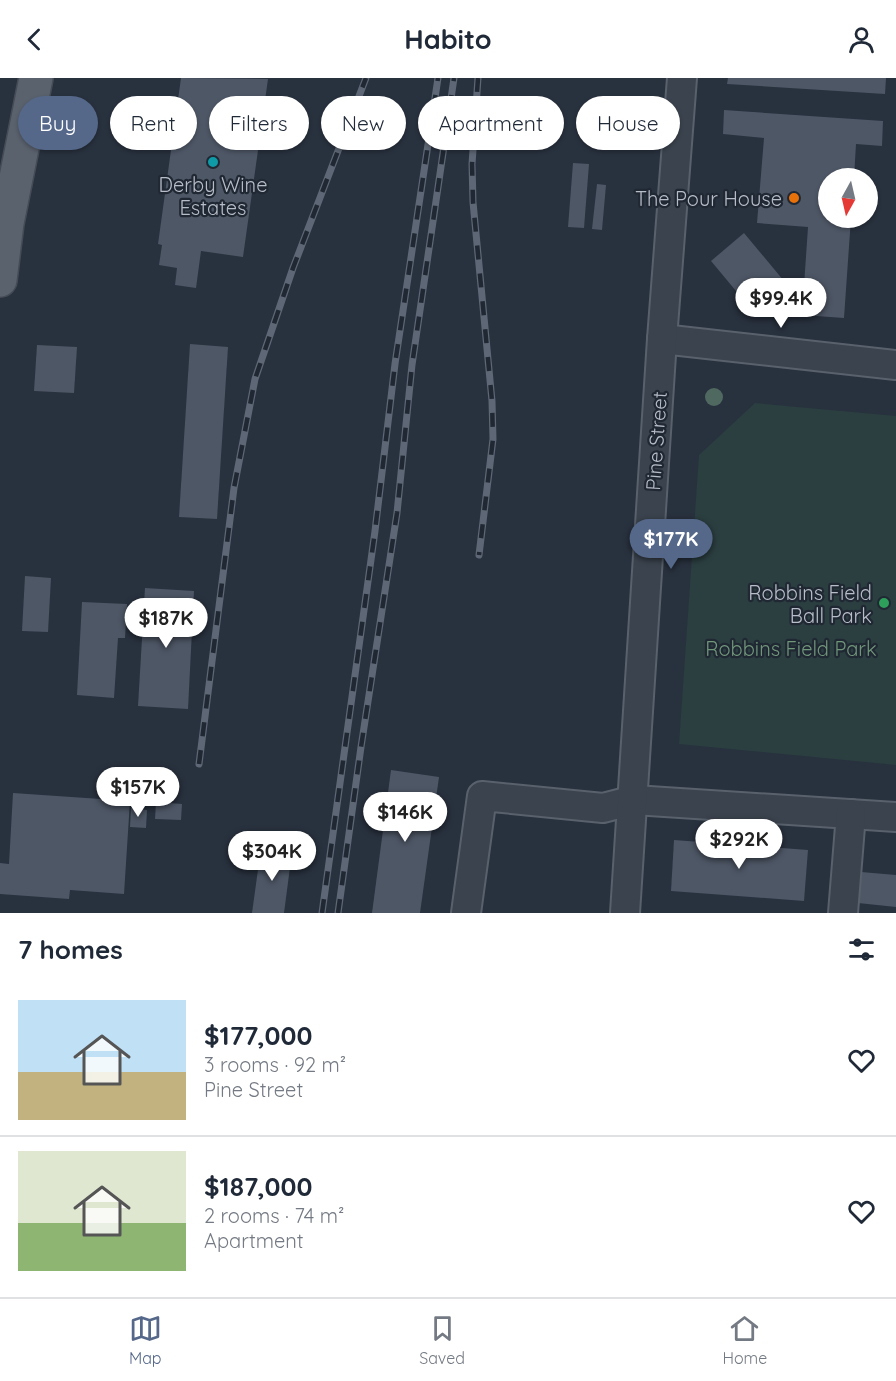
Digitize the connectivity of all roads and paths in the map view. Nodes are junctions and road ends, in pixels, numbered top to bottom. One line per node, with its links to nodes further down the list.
1 (36, 78): 3 (main road)
2 (682, 78): 4 (street, Pine Street)
3 (0, 280)
4 (662, 339): 5 (street); 6 (street, Pine Street)
5 (896, 365)
6 (634, 800): 7 (street); 9 (street); 10 (street, Pine Street)
7 (850, 813): 8 (street); 11 (street)
8 (896, 817)
9 (466, 913)
10 (625, 913)
11 (843, 913)

